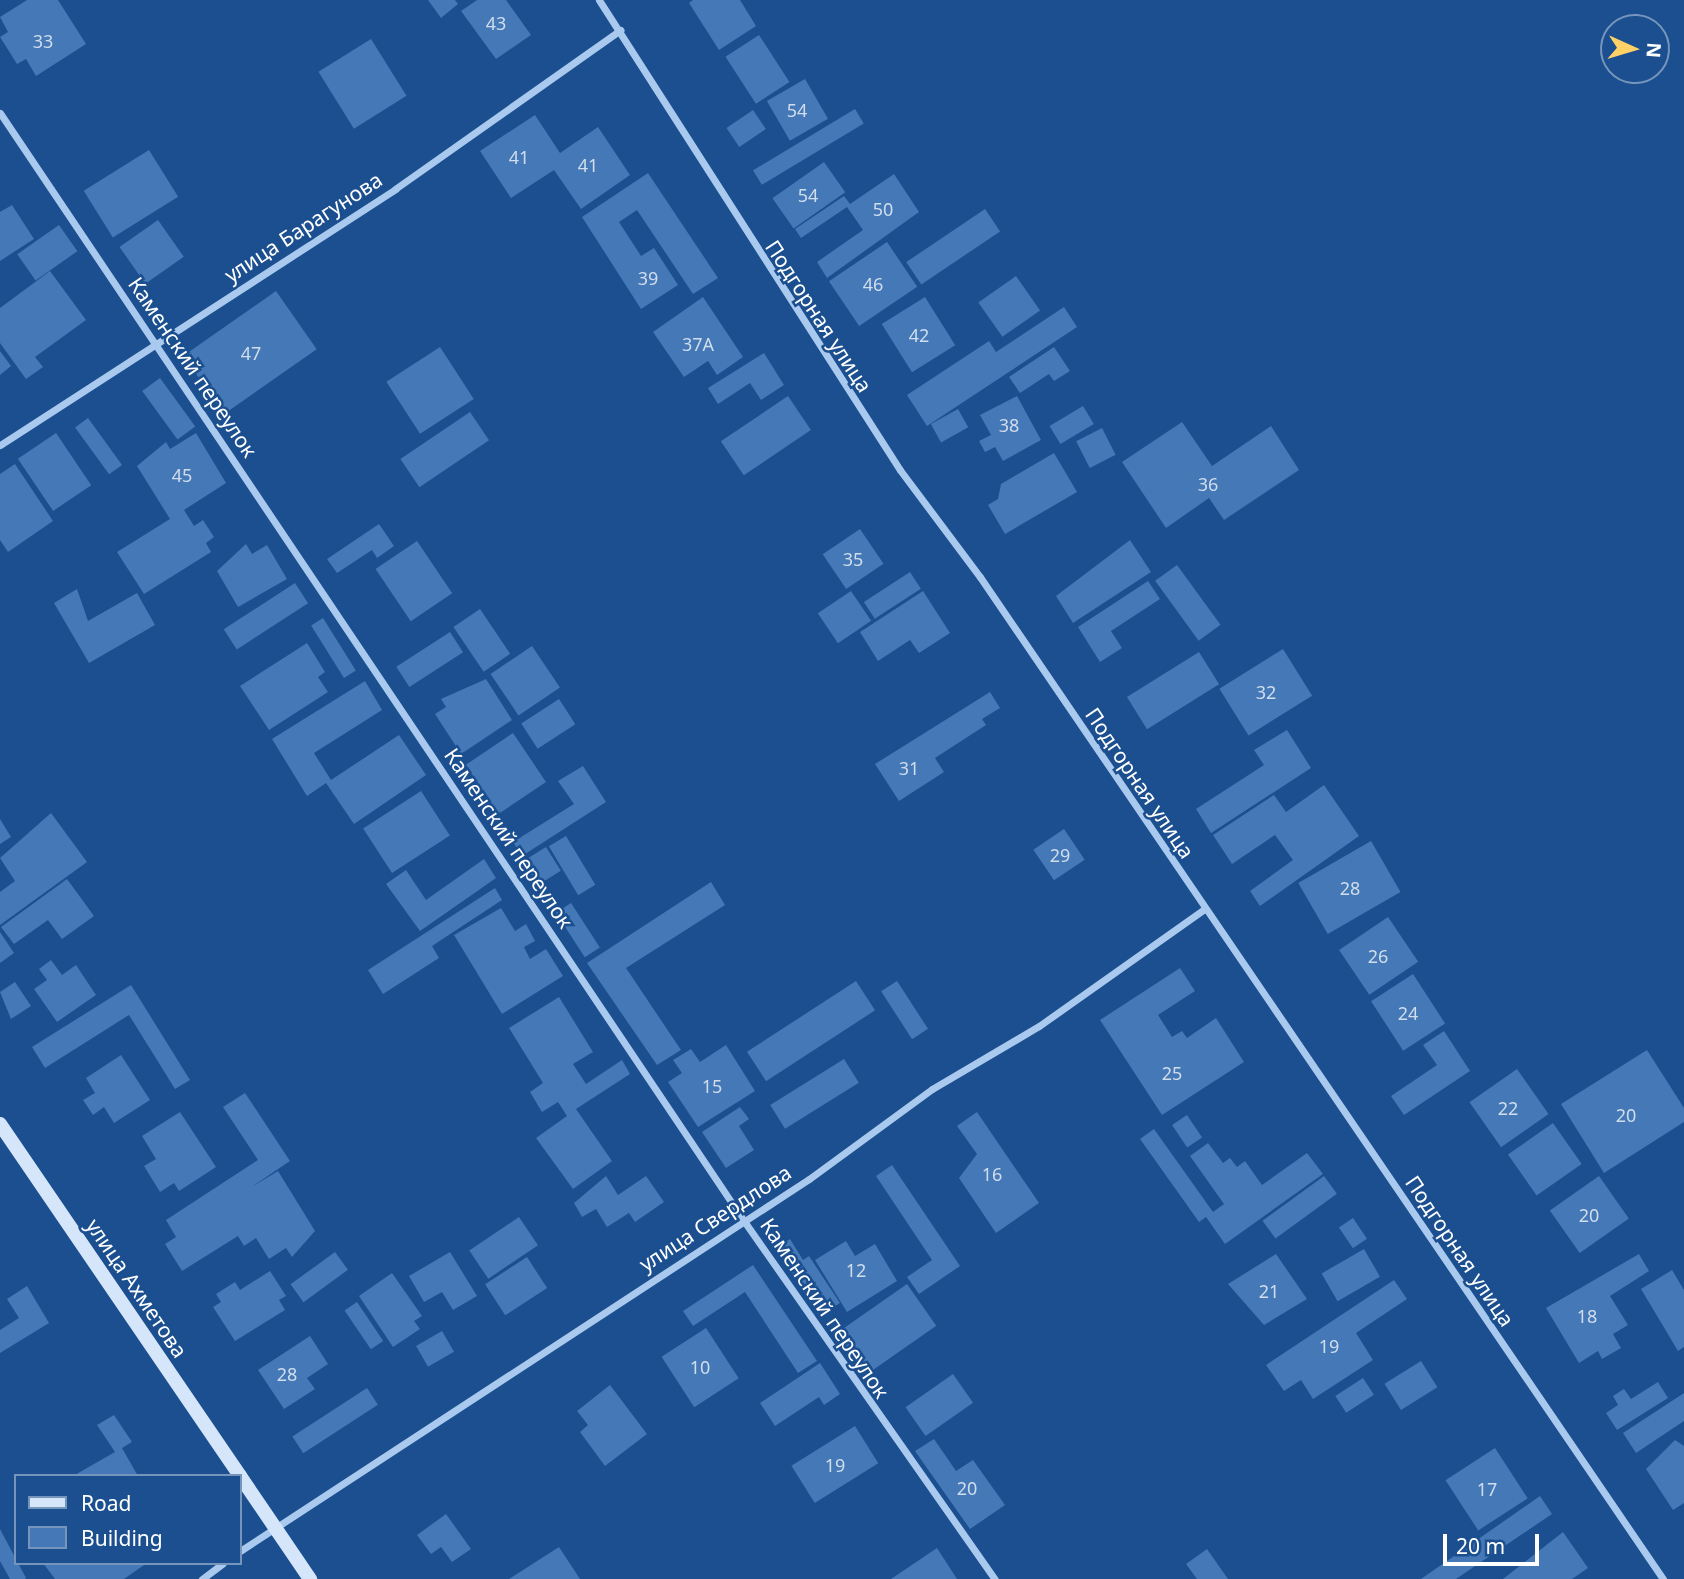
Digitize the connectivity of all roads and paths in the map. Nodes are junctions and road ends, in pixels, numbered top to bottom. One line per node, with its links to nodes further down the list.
1 (599, 0): 2 (street, Подгорная улица)
2 (620, 30): 4 (street, улица Барагунова); 6 (street, Подгорная улица)
3 (0, 113): 4 (street, Каменский переулок)
4 (158, 344): 5 (street, улица Барагунова); 8 (street, Каменский переулок)
5 (0, 445)
6 (1204, 909): 8 (street, улица Свердлова); 17 (street, Подгорная улица)
7 (0, 1124): 9 (street, улица Ахметова)
8 (744, 1220): 11 (street, улица Свердлова); 16 (street, Каменский переулок)
9 (239, 1474)
10 (242, 1479): 11 (street, улица Ахметова)
11 (273, 1525): 12 (street, улица Свердлова); 15 (street, улица Ахметова)
12 (242, 1549)
13 (220, 1565): 14 (street)
14 (202, 1579)
15 (310, 1579)
16 (995, 1579)
17 (1664, 1579)

